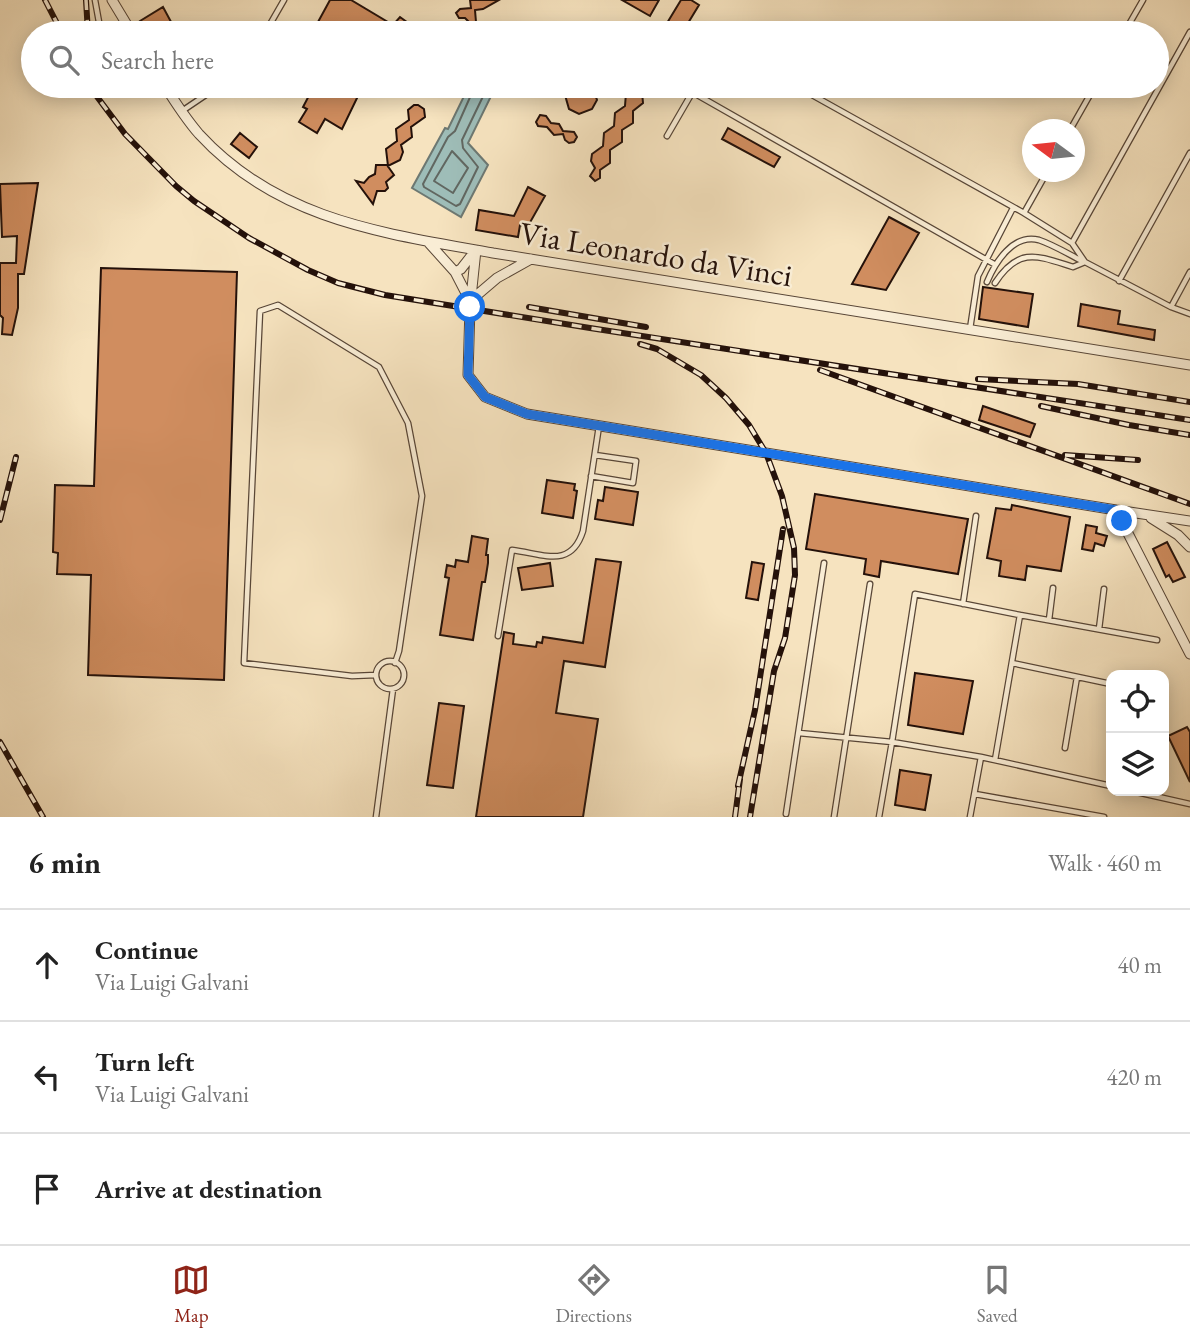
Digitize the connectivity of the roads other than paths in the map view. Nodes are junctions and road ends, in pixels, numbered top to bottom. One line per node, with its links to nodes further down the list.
1 (94, 0): 5 (lane)
2 (113, 0): 6 (street)
3 (284, 0): 7 (lane)
4 (1143, 0): 8 (lane)
5 (99, 21)
6 (125, 21)
7 (272, 21)
8 (1131, 21)
9 (1190, 32): 10 (lane)
10 (1169, 70)
11 (173, 98): 18 (street, Via Leonardo da Vinci)
12 (201, 98): 18 (lane)
13 (689, 98): 20 (lane)
14 (702, 98): 29 (lane)
15 (817, 98): 23 (lane)
16 (1088, 98): 19 (lane)
17 (1153, 98): 26 (lane)
18 (182, 111): 25 (street, Via Leonardo da Vinci)
19 (1076, 119)
20 (667, 136)
21 (1190, 153): 34 (lane)
22 (1041, 182): 24 (lane)
23 (1013, 208): 24 (lane); 29 (lane)
24 (1024, 213): 26 (lane)
25 (426, 241): 27 (street, Via Leonardo da Vinci); 32 (street)
26 (1072, 243): 30 (lane)
27 (476, 250): 28 (street, Via Leonardo da Vinci); 32 (street); 37 (street)
28 (531, 259): 37 (street); 40 (street, Via Leonardo da Vinci)
29 (985, 260): 31 (lane); 40 (lane)
30 (1085, 262): 31 (lane); 34 (lane); 36 (lane)
31 (994, 264): 35 (lane)
32 (456, 272): 37 (street)
33 (1190, 272): 38 (lane)
34 (1119, 281): 38 (lane)
35 (987, 282)
36 (995, 283)
37 (471, 301): 42 (street)
38 (1171, 307): 39 (lane)
39 (1190, 314)
40 (970, 329): 41 (street, Via Leonardo da Vinci)
41 (1190, 365)
42 (599, 425): 43 (lane); 45 (street)
43 (595, 455): 44 (lane); 44 (lane)
44 (592, 477): 58 (lane)
45 (1116, 510): 46 (street); 60 (street)
46 (1147, 515): 48 (street); 49 (street)
47 (976, 516): 54 (lane)
48 (1190, 521)
49 (1190, 547)
50 (824, 563): 67 (lane)
51 (870, 584): 68 (lane)
52 (1053, 588): 56 (lane)
53 (1104, 589): 57 (lane)
54 (963, 604): 55 (lane); 69 (lane)
55 (1020, 615): 56 (lane); 62 (lane)
56 (1049, 620): 57 (lane)
57 (1099, 629): 59 (lane)
58 (498, 636)
59 (1157, 640)
60 (1190, 654)
61 (395, 663): 63 (lane); 63 (lane); 66 (lane)
62 (1012, 663): 64 (lane); 72 (lane)
63 (376, 675): 66 (lane)
64 (1077, 677): 65 (lane); 70 (lane)
65 (1106, 683)
66 (393, 689): 78 (lane)
67 (799, 733): 68 (lane); 77 (lane)
68 (846, 738): 69 (lane); 79 (lane)
69 (892, 742): 71 (lane); 80 (lane)
70 (1065, 748)
71 (981, 757): 72 (lane); 74 (lane)
72 (995, 760): 73 (lane)
73 (1106, 785)
74 (975, 794): 81 (lane); 82 (lane)
75 (1154, 796): 76 (lane)
76 (1190, 804)
77 (786, 814)
78 (376, 817)
79 (834, 817)
80 (879, 817)
81 (971, 817)
82 (1104, 817)

